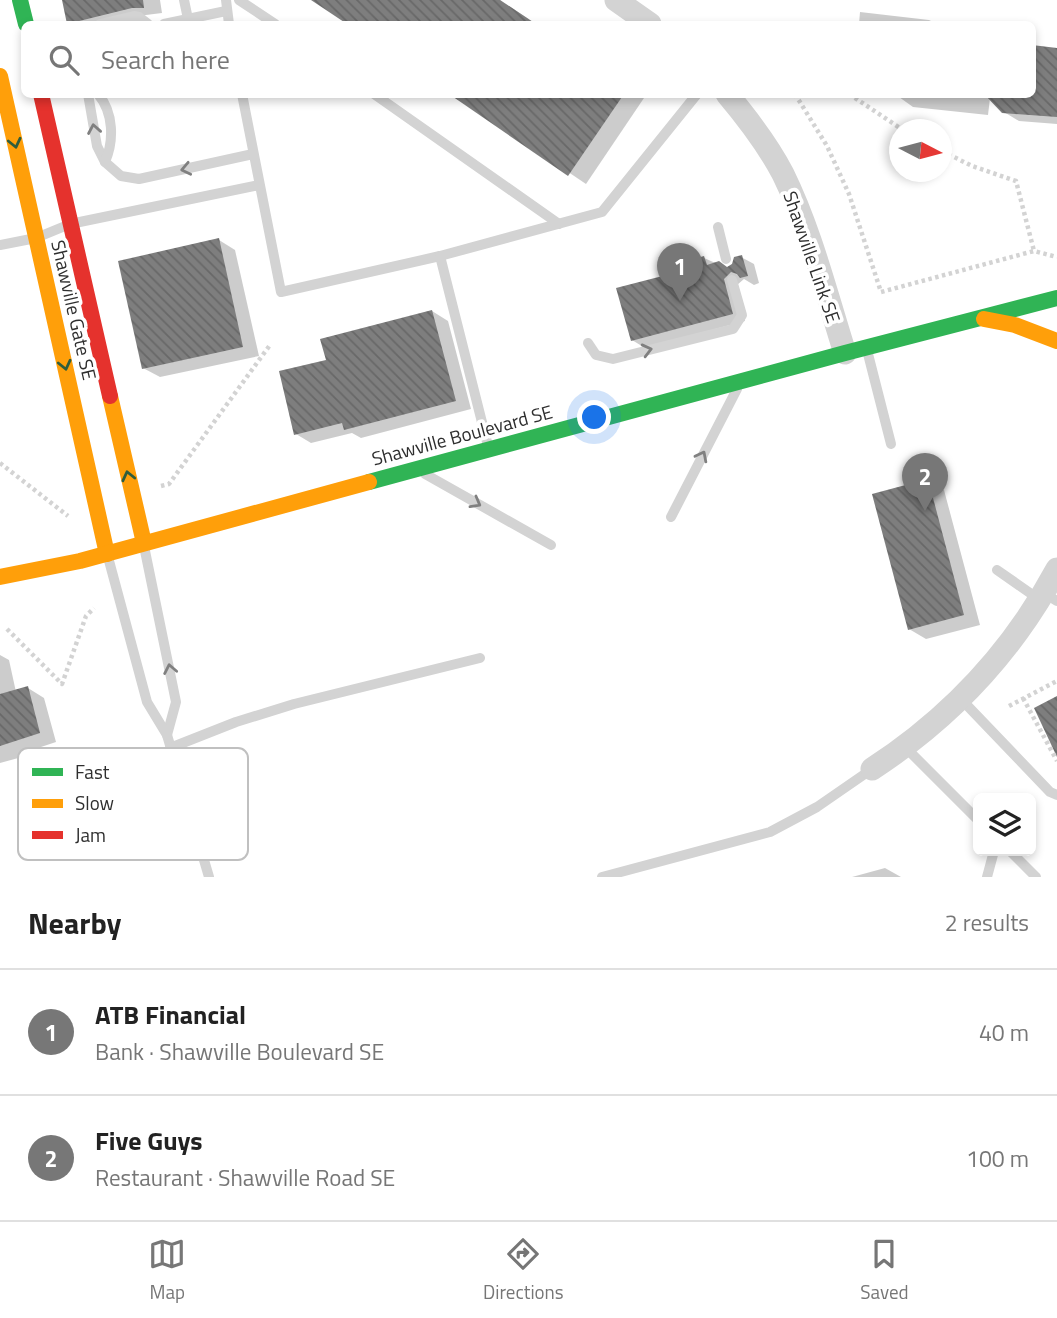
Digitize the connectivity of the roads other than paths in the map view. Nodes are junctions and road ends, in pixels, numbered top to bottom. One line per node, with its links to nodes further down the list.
1 (20, 0): 7 (street)
2 (184, 0): 6 (lane)
3 (240, 0): 11 (lane)
4 (616, 0): 12 (street)
5 (226, 6): 6 (lane)
6 (188, 19): 10 (lane)
7 (25, 21)
8 (113, 21): 9 (lane)
9 (144, 21)
10 (178, 21)
11 (271, 21)
12 (646, 21)
13 (0, 76): 27 (street, Shawville Gate SE, one-way to 27)
14 (42, 98): 24 (street, Shawville Gate SE)
15 (89, 98): 22 (lane, one-way to 15)
16 (101, 98): 22 (lane)
17 (243, 98): 21 (lane)
18 (380, 98): 25 (lane)
19 (694, 98): 25 (lane)
20 (730, 98): 36 (street, Shawville Link SE)
21 (253, 154): 22 (lane, one-way to 22); 23 (lane)
22 (105, 162)
23 (259, 185): 24 (lane); 29 (lane)
24 (70, 224): 27 (lane); 42 (street, Shawville Gate SE, one-way to 24)
25 (559, 224): 29 (lane)
26 (718, 227): 30 (lane)
27 (36, 238): 28 (lane); 44 (street, Shawville Gate SE, one-way to 44)
28 (0, 245)
29 (440, 256): 39 (lane)
30 (726, 260)
31 (732, 281): 35 (lane, one-way to 31)
32 (1057, 298): 33 (street, Shawville Boulevard SE)
33 (979, 318): 34 (street); 36 (street, Shawville Boulevard SE)
34 (1057, 341)
35 (588, 342)
36 (855, 350): 37 (street, Shawville Boulevard SE); 38 (lane)
37 (741, 381): 39 (street, Shawville Boulevard SE); 41 (lane, one-way to 37)
38 (891, 444)
39 (489, 449): 40 (street, Shawville Boulevard SE)
40 (416, 469): 42 (street, Shawville Boulevard SE); 43 (lane, one-way to 43)
41 (671, 517)
42 (144, 543): 44 (street, Shawville Boulevard SE); 51 (lane, one-way to 42)
43 (551, 545)
44 (107, 554): 47 (street, Shawville Boulevard SE); 51 (lane)
45 (1057, 569): 48 (street)
46 (997, 570): 48 (lane)
47 (0, 577)
48 (1047, 598): 50 (street)
49 (480, 658): 53 (lane)
50 (960, 698): 52 (street); 55 (lane)
51 (167, 735): 53 (lane)
52 (905, 747): 54 (street); 56 (lane)
53 (170, 748)
54 (872, 769): 61 (lane)
55 (1057, 795)
56 (973, 815)
57 (993, 856): 62 (lane)
58 (1015, 856): 63 (lane)
59 (204, 860): 60 (lane)
60 (209, 877)
61 (601, 877)
62 (987, 877)
63 (1036, 877)

